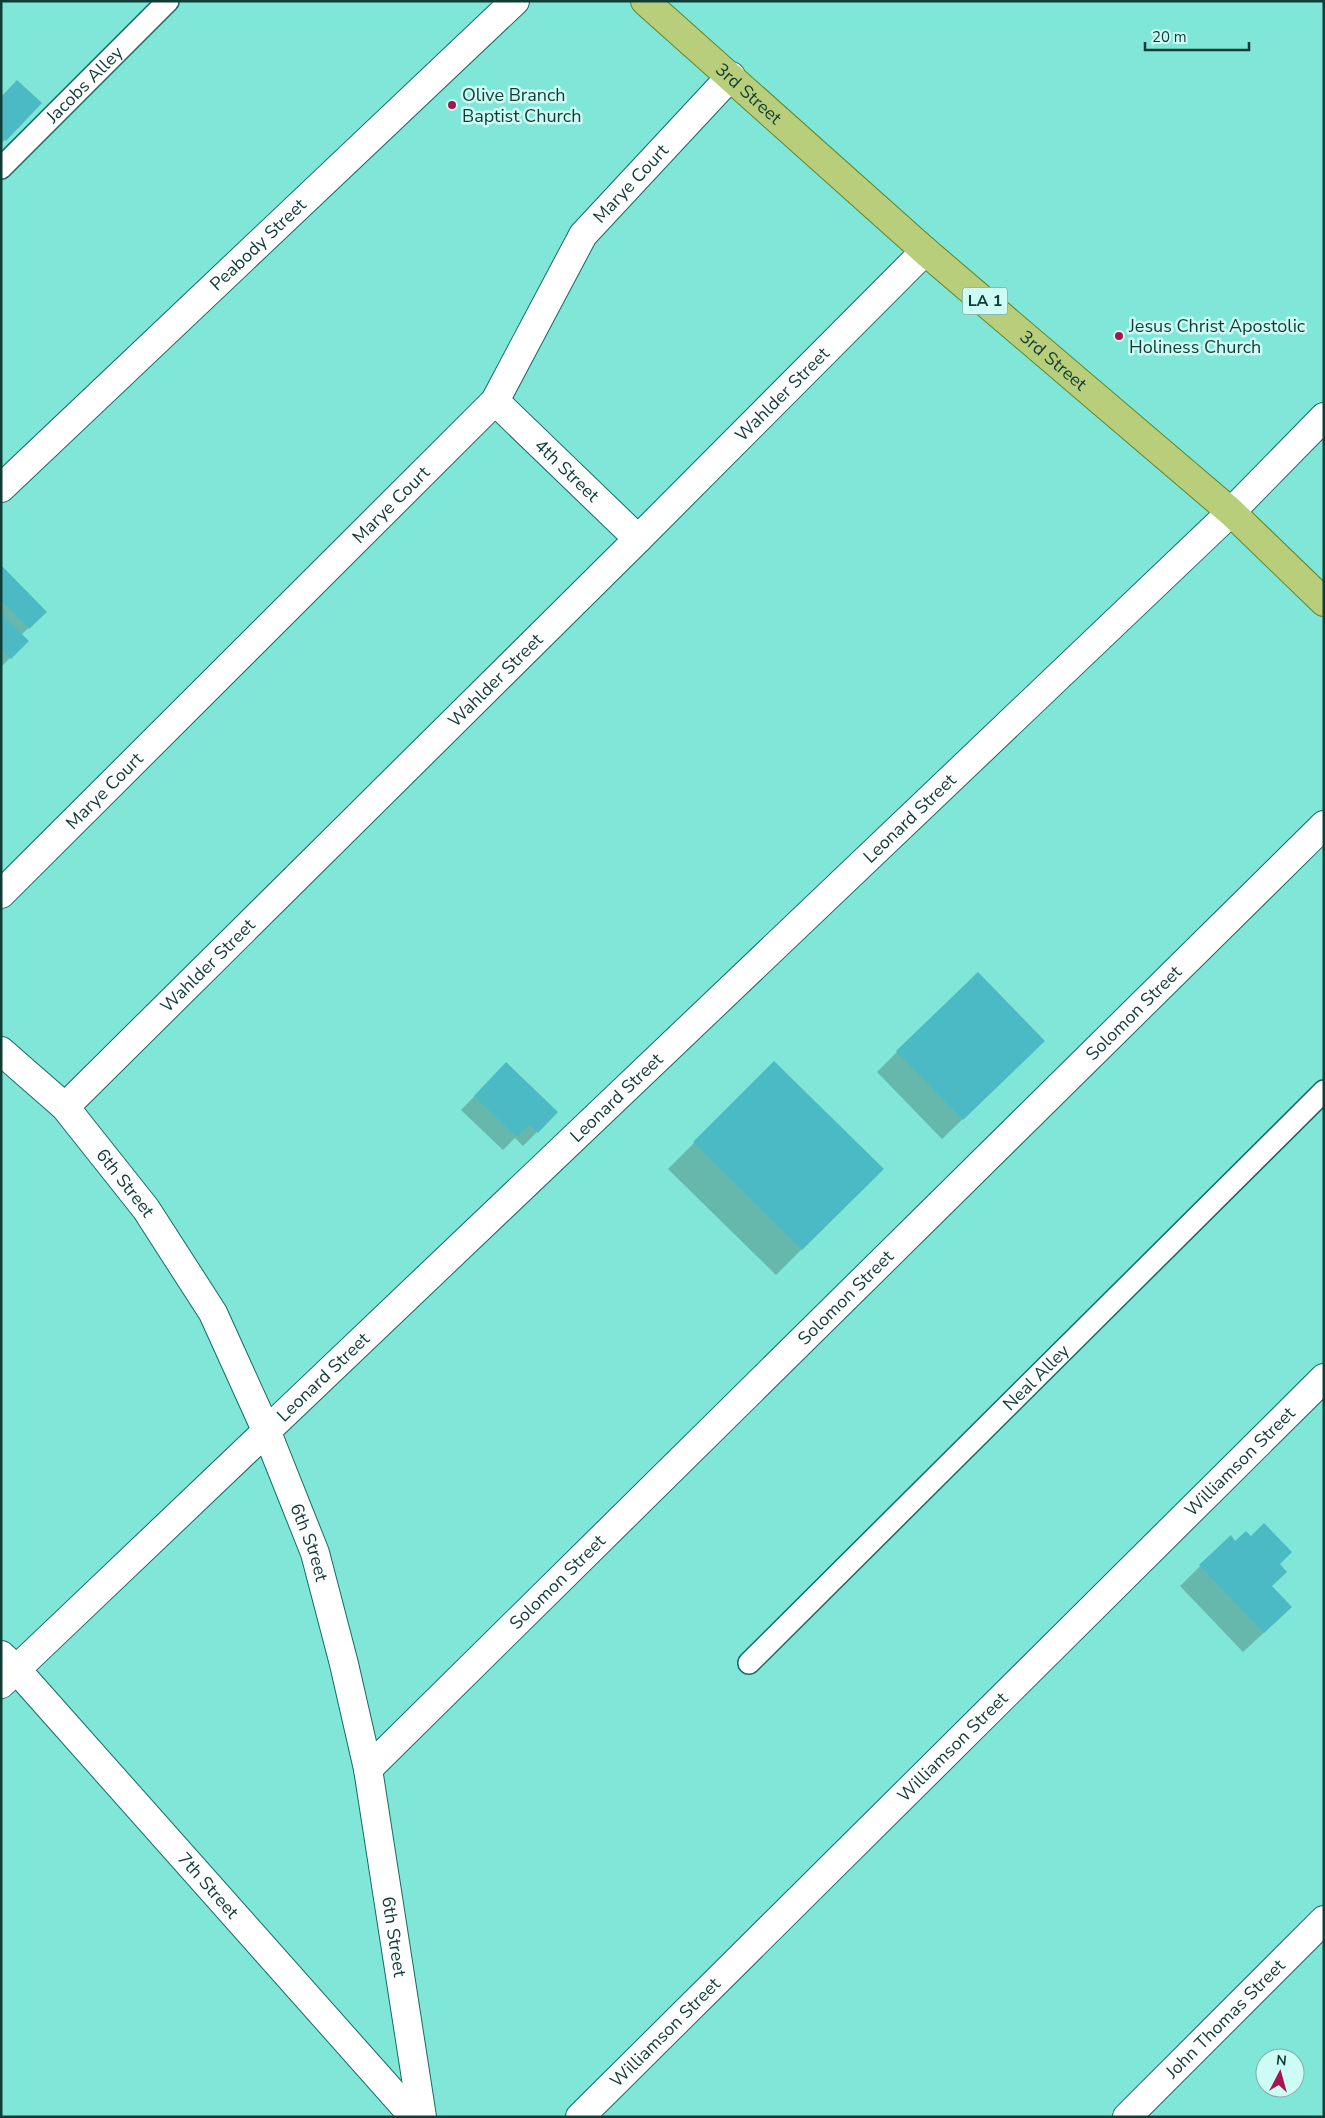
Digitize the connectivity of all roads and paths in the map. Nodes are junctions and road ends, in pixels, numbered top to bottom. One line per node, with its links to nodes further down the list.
1 (168, 1): 5 (lane, Jacobs Alley)
2 (515, 1): 9 (street, Peabody Street)
3 (645, 1): 4 (main road, 3rd Street / LA 1)
4 (731, 76): 6 (main road, 3rd Street / LA 1); 7 (street, Marye Court)
5 (1, 168)
6 (925, 250): 10 (main road, 3rd Street / LA 1); 11 (street, Wahlder Street)
7 (495, 401): 11 (street, 4th Street); 14 (street, Marye Court)
8 (1324, 417): 10 (street, Leonard Street)
9 (1, 488)
10 (1232, 512): 12 (main road, 3rd Street / LA 1); 19 (street, Leonard Street)
11 (638, 539): 17 (street, Wahlder Street)
12 (1324, 602)
13 (1324, 825): 22 (street, Solomon Street)
14 (1, 894)
15 (1, 1051): 17 (street, 6th Street)
16 (1324, 1092): 20 (lane, Neal Alley)
17 (65, 1107): 19 (street, 6th Street)
18 (1324, 1378): 26 (street, Williamson Street)
19 (266, 1430): 21 (street, Leonard Street); 22 (street, 6th Street)
20 (749, 1663)
21 (6, 1670): 24 (street, 7th Street)
22 (368, 1770): 25 (street, 6th Street)
23 (1324, 1920): 27 (street, John Thomas Street)
24 (414, 2117)
25 (422, 2117)
26 (580, 2117)
27 (1127, 2117)

